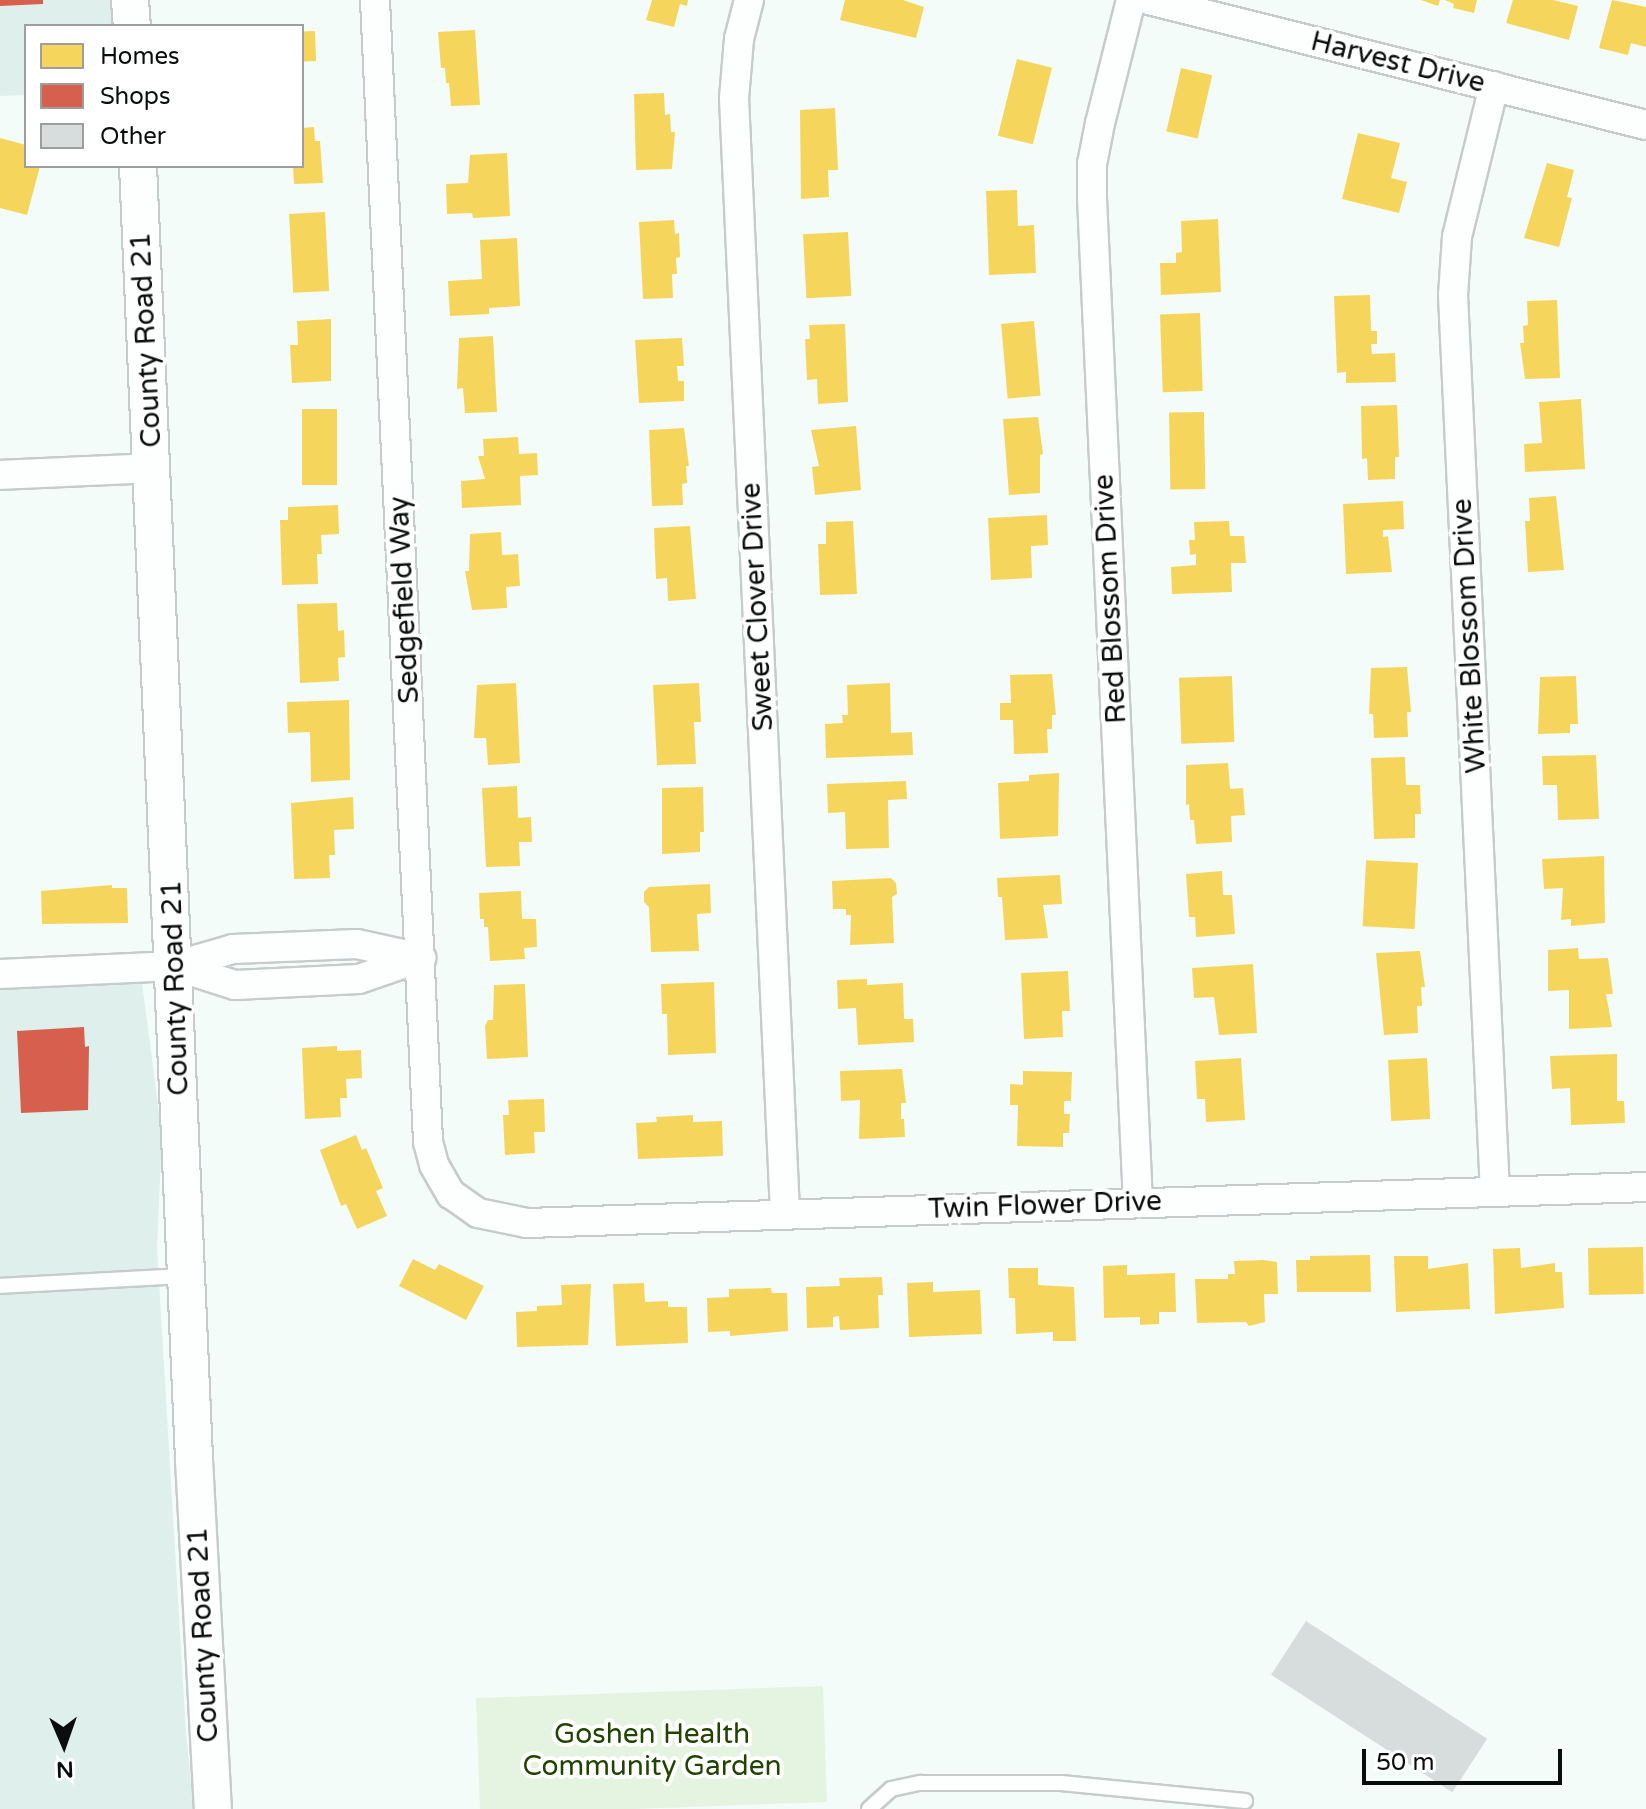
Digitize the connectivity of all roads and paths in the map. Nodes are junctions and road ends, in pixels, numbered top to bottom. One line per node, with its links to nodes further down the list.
1 (130, 0): 6 (street)
2 (375, 0): 12 (street, Sedgefield Way)
3 (749, 0): 19 (street, Sweet Clover Drive)
4 (1131, 0): 18 (street, Red Blossom Drive)
5 (1149, 0): 7 (street, Harvest Drive)
6 (132, 24)
7 (1494, 86): 8 (street, Harvest Drive); 16 (street, White Blossom Drive)
8 (1646, 125)
9 (138, 168): 10 (street, County Road 21)
10 (152, 468): 11 (street); 13 (street, County Road 21)
11 (0, 475)
12 (421, 958): 13 (street); 17 (street, Sedgefield Way)
13 (175, 966): 14 (street); 20 (street, County Road 21)
14 (0, 974)
15 (1646, 1187): 16 (street, Twin Flower Drive)
16 (1495, 1191): 18 (street, Twin Flower Drive)
17 (451, 1194): 19 (street, Twin Flower Drive)
18 (1138, 1202): 19 (street, Twin Flower Drive)
19 (785, 1214)
20 (186, 1276): 21 (lane); 23 (street, County Road 21)
21 (0, 1286)
22 (1245, 1801): 24 (lane)
23 (213, 1809)
24 (869, 1809)

